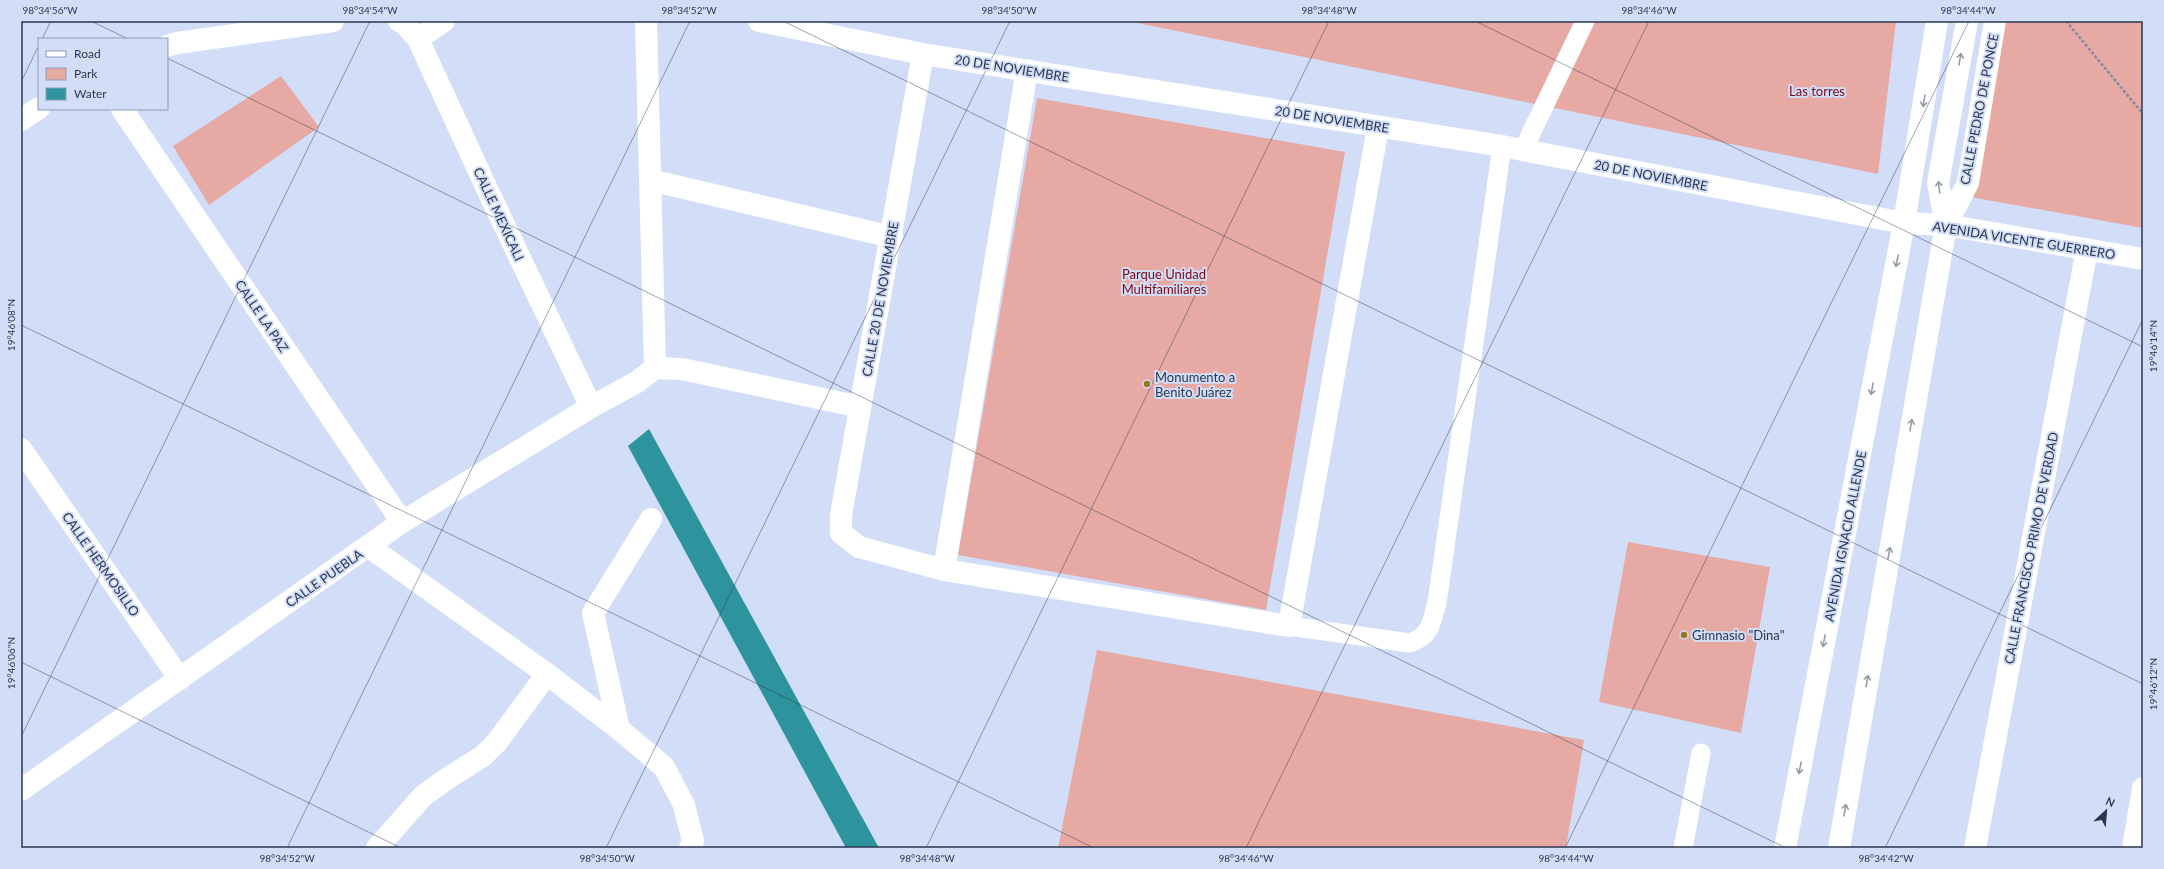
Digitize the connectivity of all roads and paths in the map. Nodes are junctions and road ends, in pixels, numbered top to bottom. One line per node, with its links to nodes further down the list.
1 (333, 21): 10 (street)
2 (646, 21): 20 (street)
3 (759, 21): 11 (street, 20 DE NOVIEMBRE)
4 (1585, 21): 19 (lane)
5 (1937, 21): 21 (street, one-way to 21)
6 (1967, 21): 22 (street, CALLE PEDRO DE PONCE, one-way to 6)
7 (1995, 21): 22 (street, CALLE PEDRO DE PONCE)
8 (2066, 21): 15 (path)
9 (419, 27): 27 (street, CALLE MEXICALI)
10 (168, 46)
11 (923, 54): 12 (street, 20 DE NOVIEMBRE); 23 (street, CALLE 20 DE NOVIEMBRE)
12 (1027, 70): 17 (street, 20 DE NOVIEMBRE); 33 (street)
13 (38, 109): 16 (street)
14 (123, 110): 31 (street, CALLE LA PAZ)
15 (2143, 114)
16 (21, 120)
17 (1378, 127): 18 (street, 20 DE NOVIEMBRE); 34 (street)
18 (1502, 146): 19 (street, 20 DE NOVIEMBRE); 34 (lane)
19 (1523, 150): 21 (street, 20 DE NOVIEMBRE)
20 (650, 180): 23 (street); 26 (street)
21 (1904, 223): 22 (street, AVENIDA VICENTE GUERRERO); 44 (street, AVENIDA IGNACIO ALLENDE, one-way to 44)
22 (1946, 225): 24 (street, AVENIDA VICENTE GUERRERO); 45 (street, one-way to 22)
23 (892, 237): 28 (street, CALLE 20 DE NOVIEMBRE)
24 (2087, 249): 25 (street, AVENIDA VICENTE GUERRERO); 46 (street, CALLE FRANCISCO PRIMO DE VERDAD)
25 (2143, 259)
26 (655, 368): 27 (street, CALLE PUEBLA); 28 (street)
27 (591, 407): 31 (street, CALLE PUEBLA)
28 (860, 408): 33 (street, CALLE 20 DE NOVIEMBRE)
29 (21, 449): 36 (street, CALLE HERMOSILLO)
30 (651, 519): 37 (street)
31 (402, 522): 32 (street, CALLE PUEBLA)
32 (368, 546): 35 (street); 36 (street, CALLE PUEBLA)
33 (944, 570): 34 (street)
34 (1289, 626)
35 (547, 674): 37 (street); 41 (street)
36 (180, 679): 40 (street, CALLE PUEBLA)
37 (619, 729): 42 (street)
38 (1701, 753): 43 (lane)
39 (2143, 788): 47 (street)
40 (21, 790)
41 (377, 848)
42 (690, 848)
43 (1683, 848)
44 (1785, 848)
45 (1839, 848)
46 (1975, 848)
47 (2133, 848)

